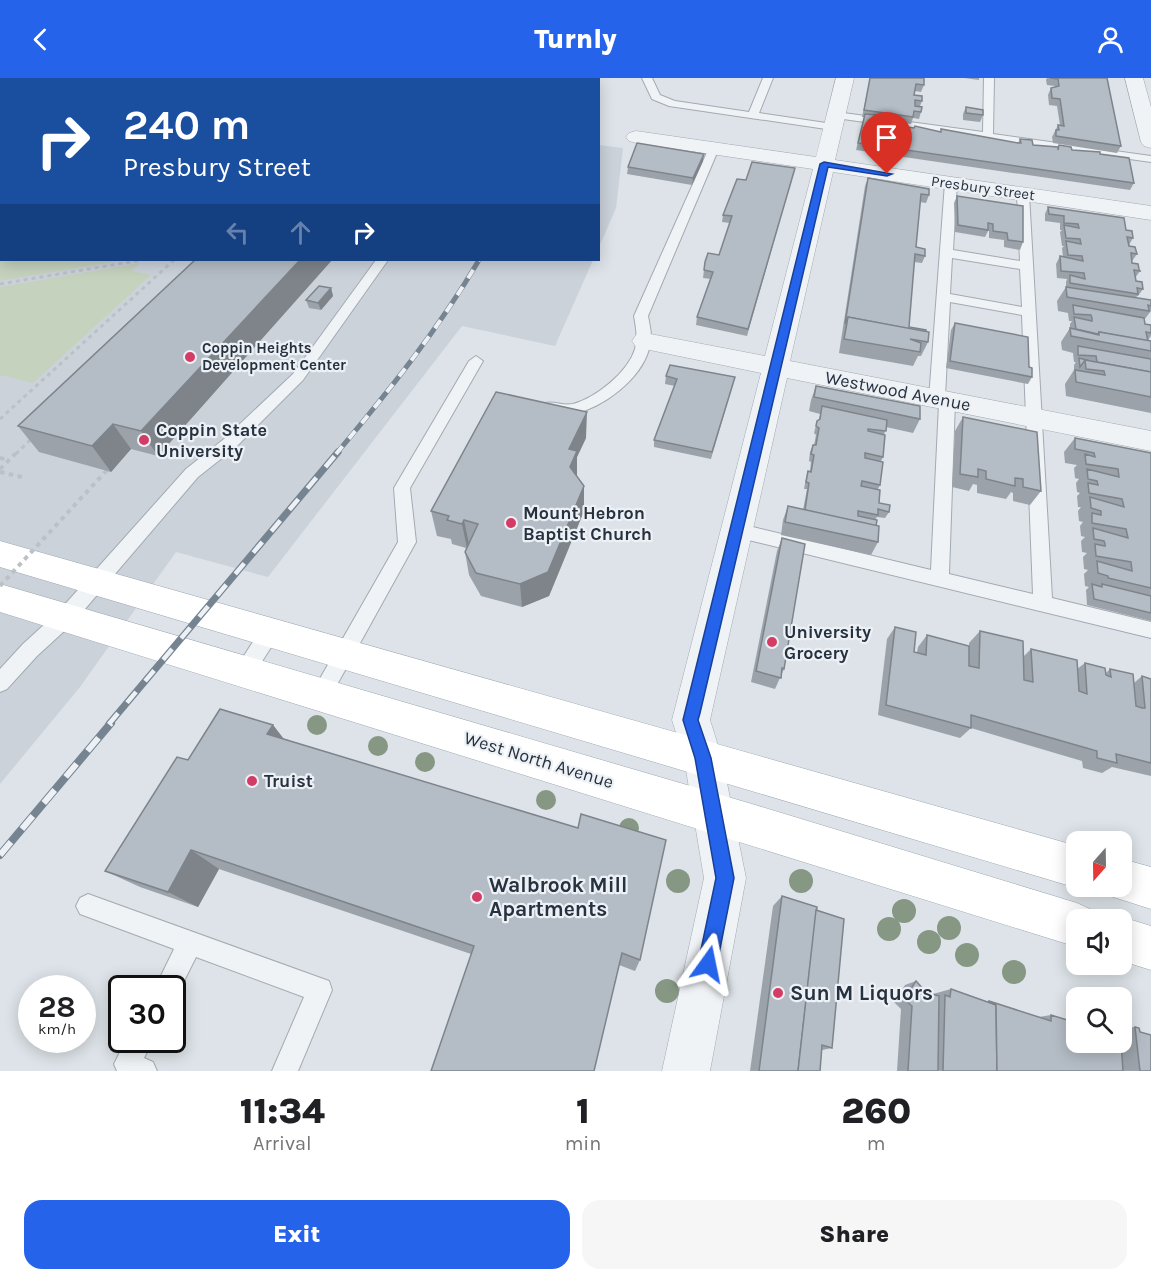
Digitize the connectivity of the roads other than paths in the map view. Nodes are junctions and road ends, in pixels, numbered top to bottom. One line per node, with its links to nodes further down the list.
1 (647, 78): 6 (lane)
2 (768, 78): 6 (lane)
3 (845, 78): 7 (street)
4 (989, 78): 8 (lane)
5 (1134, 78): 10 (street)
6 (753, 116): 7 (lane)
7 (834, 121): 8 (lane); 13 (street)
8 (988, 136): 12 (lane)
9 (636, 137): 11 (street, Presbury Street)
10 (1151, 142)
11 (714, 148): 13 (street, Presbury Street); 22 (lane)
12 (1151, 159)
13 (824, 164): 14 (street, Presbury Street); 24 (street)
14 (951, 183): 15 (street, Presbury Street); 17 (lane)
15 (1023, 194): 16 (street, Presbury Street); 19 (lane)
16 (1151, 213)
17 (946, 253): 19 (lane); 20 (lane)
18 (381, 261): 32 (lane)
19 (1026, 266): 21 (lane)
20 (944, 297): 21 (lane); 25 (lane)
21 (1029, 312): 27 (lane)
22 (645, 341): 24 (street, Westwood Avenue); 26 (lane)
23 (476, 361): 38 (lane)
24 (776, 367): 25 (street, Westwood Avenue); 29 (street)
25 (942, 400): 27 (street, Westwood Avenue); 31 (lane)
26 (536, 404)
27 (1034, 418): 28 (street, Westwood Avenue); 34 (lane)
28 (1151, 441)
29 (736, 530): 31 (lane); 42 (street)
30 (0, 554): 32 (main road)
31 (940, 579): 34 (lane)
32 (96, 582): 35 (lane); 37 (main road)
33 (0, 598): 35 (main road, West North Avenue)
34 (1043, 604): 36 (lane)
35 (66, 618): 39 (main road, West North Avenue); 40 (lane)
36 (1151, 630)
37 (270, 632): 38 (main road); 39 (lane)
38 (344, 653): 41 (lane); 42 (main road)
39 (245, 671): 41 (main road, West North Avenue)
40 (0, 683)
41 (321, 695): 43 (main road, West North Avenue)
42 (703, 758): 43 (street); 44 (main road)
43 (712, 812): 48 (main road, West North Avenue); 56 (street)
44 (1066, 864)
45 (1132, 883): 46 (main road)
46 (1151, 888)
47 (88, 906): 50 (lane)
48 (1066, 922)
49 (1132, 942): 51 (main road)
50 (191, 944): 52 (lane); 55 (lane)
51 (1151, 948)
52 (174, 975)
53 (133, 1053): 54 (lane)
54 (144, 1071)
55 (285, 1071)
56 (686, 1071)

